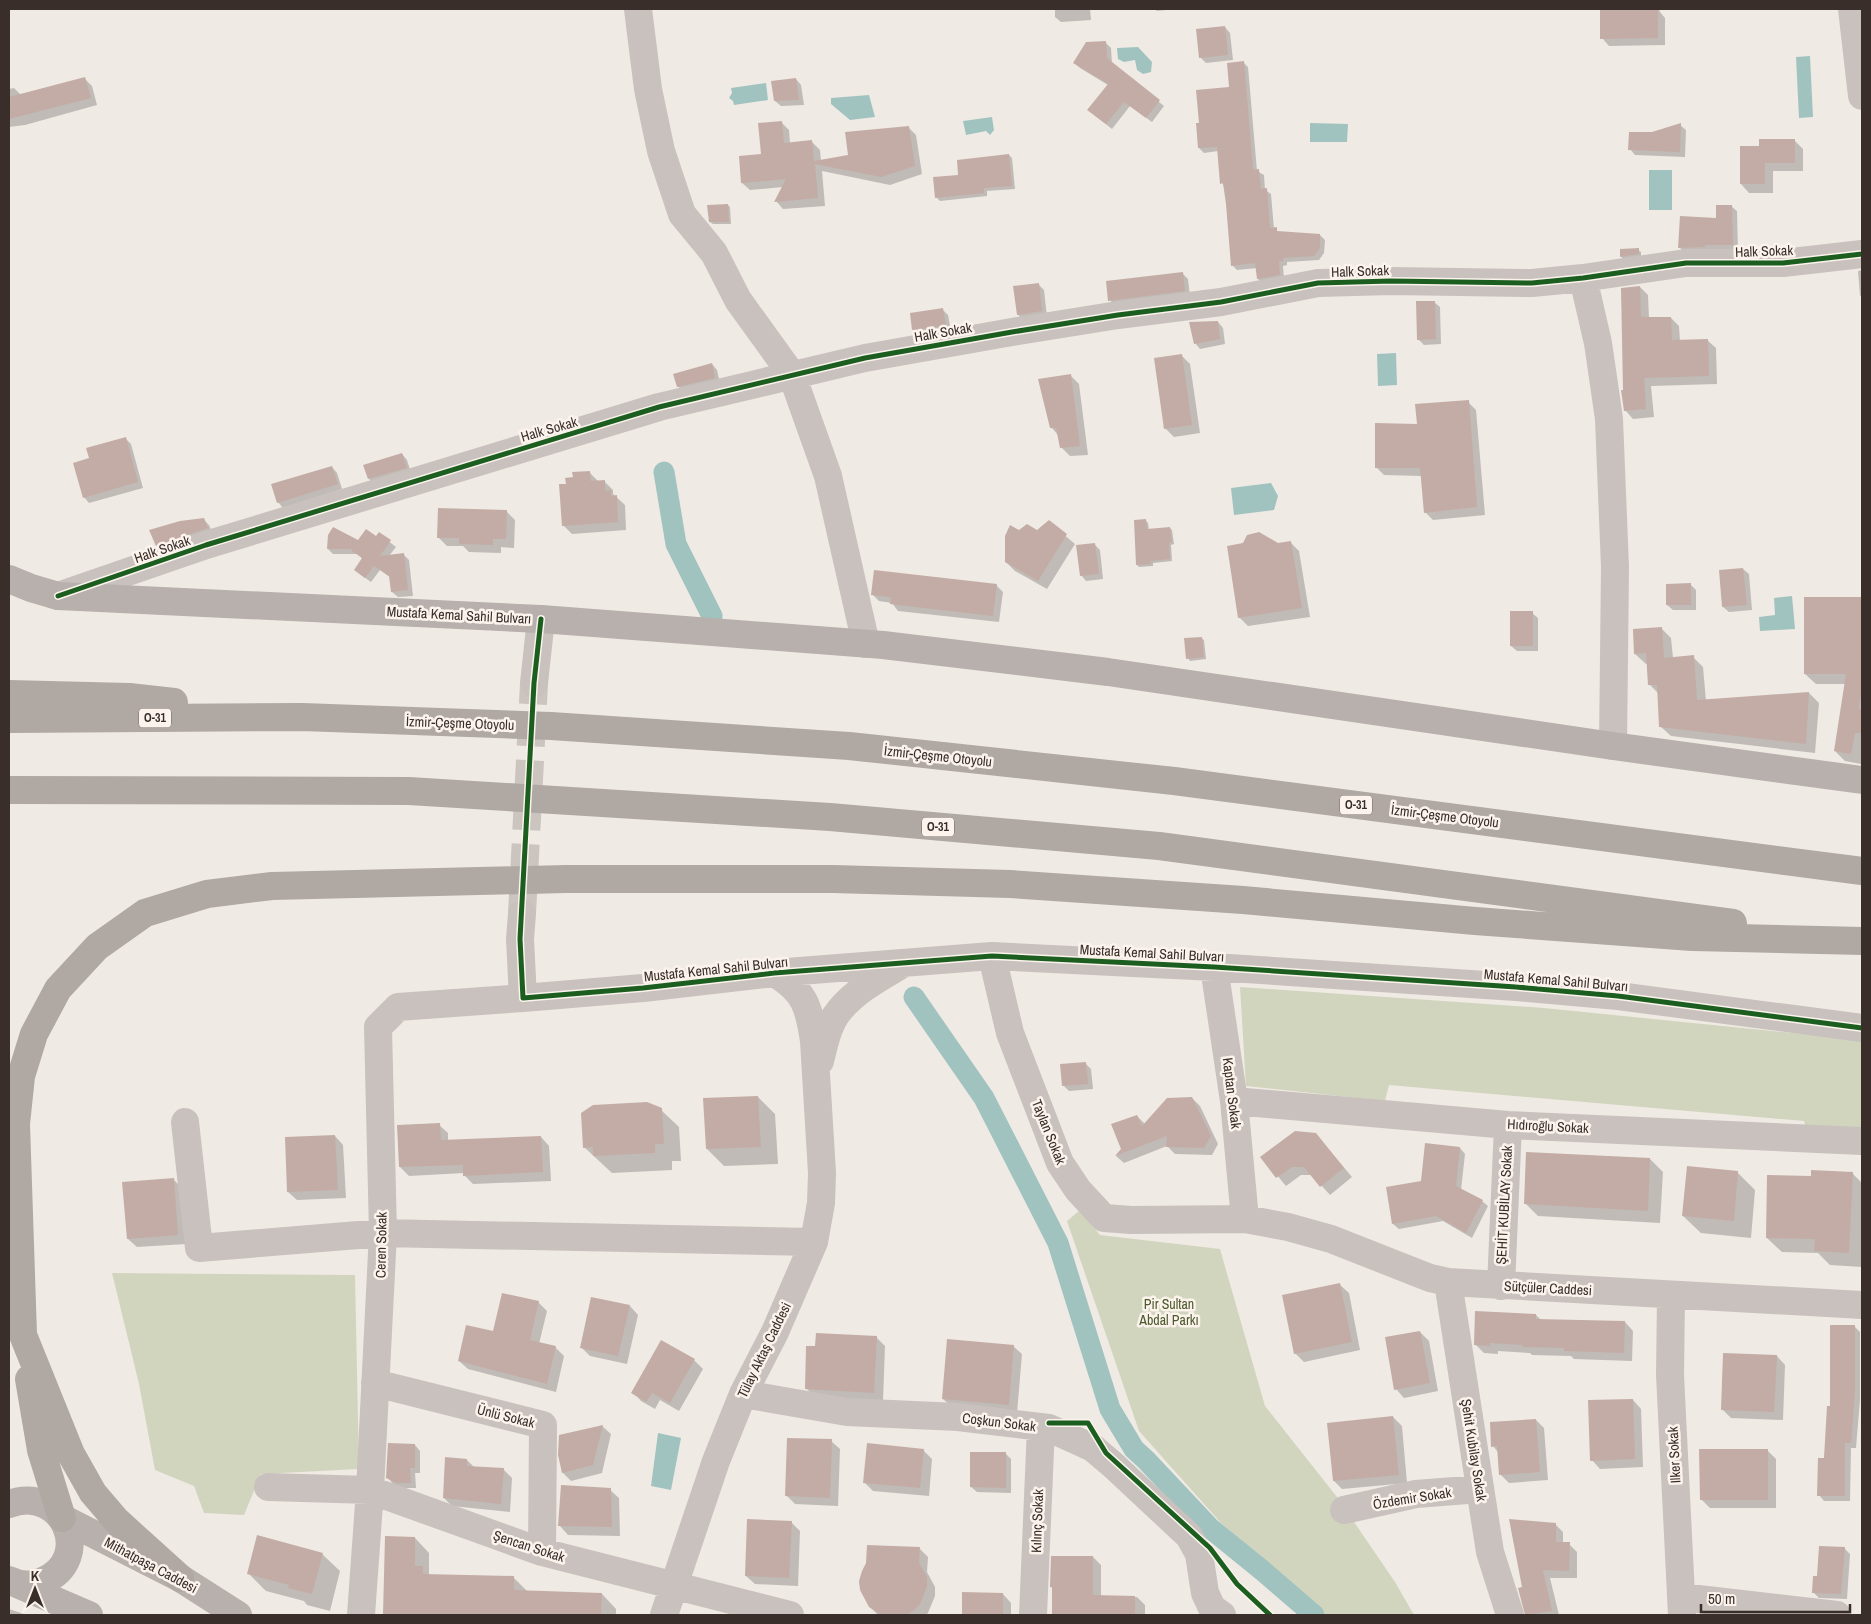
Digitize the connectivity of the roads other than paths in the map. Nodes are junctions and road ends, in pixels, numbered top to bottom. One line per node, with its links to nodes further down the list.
1 (638, 9): 6 (street)
2 (1852, 9): 3 (street)
3 (1862, 96)
4 (1862, 254): 5 (street, Halk Sokak)
5 (1583, 278): 6 (street, Halk Sokak); 15 (street)
6 (792, 375): 8 (street, Halk Sokak); 10 (street)
7 (9, 579): 8 (main road, Mustafa Kemal Sahil Bulvarı)
8 (58, 596): 9 (main road, Mustafa Kemal Sahil Bulvarı)
9 (540, 619): 10 (main road, Mustafa Kemal Sahil Bulvarı); 11 (street)
10 (866, 644): 15 (main road, Mustafa Kemal Sahil Bulvarı)
11 (534, 683)
12 (9, 694): 13 (highway)
13 (302, 717): 14 (highway, İzmir-Çeşme Otoyolu / O-31); 18 (highway, İzmir-Çeşme Otoyolu / O-31)
14 (9, 719)
15 (1613, 746): 16 (main road, Mustafa Kemal Sahil Bulvarı)
16 (1862, 780)
17 (9, 790): 20 (highway, O-31)
18 (1862, 871)
19 (522, 914): 26 (street)
20 (1862, 940): 43 (highway)
21 (992, 956): 22 (street, Mustafa Kemal Sahil Bulvarı); 23 (street, Mustafa Kemal Sahil Bulvarı); 35 (street, Taylan Sokak)
22 (904, 963): 24 (street, Mustafa Kemal Sahil Bulvarı); 27 (street)
23 (1214, 967): 29 (street, Mustafa Kemal Sahil Bulvarı); 31 (street, Kaptan Sokak)
24 (834, 969): 25 (street, Mustafa Kemal Sahil Bulvarı); 27 (street); 28 (street)
25 (774, 973): 26 (street, Mustafa Kemal Sahil Bulvarı); 28 (street)
26 (523, 998): 36 (street, Ceren Sokak)
27 (838, 1012): 30 (street)
28 (811, 1023): 30 (street, Tülay Aktaş Caddesi)
29 (1862, 1028)
30 (816, 1077): 37 (street, Tülay Aktaş Caddesi)
31 (1234, 1100): 33 (street, Hıdıroğlu Sokak); 35 (street, Kaptan Sokak)
32 (185, 1122): 36 (street)
33 (1508, 1125): 34 (street, Hıdıroğlu Sokak); 40 (street, ŞEHİT KUBİLAY Sokak)
34 (1862, 1141)
35 (1244, 1219): 39 (street, Sütçüler Caddesi)
36 (383, 1233): 37 (street); 44 (street, Ceren Sokak)
37 (814, 1242): 45 (street, Tülay Aktaş Caddesi)
38 (9, 1250): 43 (highway)
39 (1448, 1282): 40 (street, Sütçüler Caddesi); 48 (street, Şehit Kubilay Sokak)
40 (1501, 1286): 41 (street, Sütçüler Caddesi)
41 (1671, 1295): 42 (street, Sütçüler Caddesi); 57 (street, Ilker Sokak)
42 (1862, 1305)
43 (23, 1335): 52 (highway); 54 (highway)
44 (375, 1383): 49 (street, Ceren Sokak); 53 (street, Ünlü Sokak)
45 (742, 1394): 46 (street, Coşkun Sokak); 56 (street, Tülay Aktaş Caddesi)
46 (1041, 1428): 63 (street, Kılınç Sokak); 64 (street, Coşkun Sokak)
47 (268, 1487): 49 (street, Şencan Sokak)
48 (1480, 1489): 51 (street, Özdemir Sokak); 65 (street, Şehit Kubilay Sokak)
49 (370, 1490): 53 (street, Şencan Sokak); 60 (street, Ceren Sokak)
50 (9, 1504): 52 (main road, Mithatpaşa Caddesi)
51 (1344, 1510)
52 (62, 1518): 54 (main road, Mithatpaşa Caddesi); 55 (main road)
53 (542, 1552): 56 (street, Şencan Sokak)
54 (180, 1578): 59 (main road, Mithatpaşa Caddesi)
55 (10, 1581): 58 (main road)
56 (674, 1586): 61 (street, Tülay Aktaş Caddesi); 62 (street, Şencan Sokak)
57 (1681, 1606): 66 (street)
58 (83, 1614)
59 (238, 1615)
60 (361, 1615)
61 (664, 1615)
62 (790, 1615)
63 (1033, 1615)
64 (1222, 1615)
65 (1510, 1615)
66 (1837, 1615)

